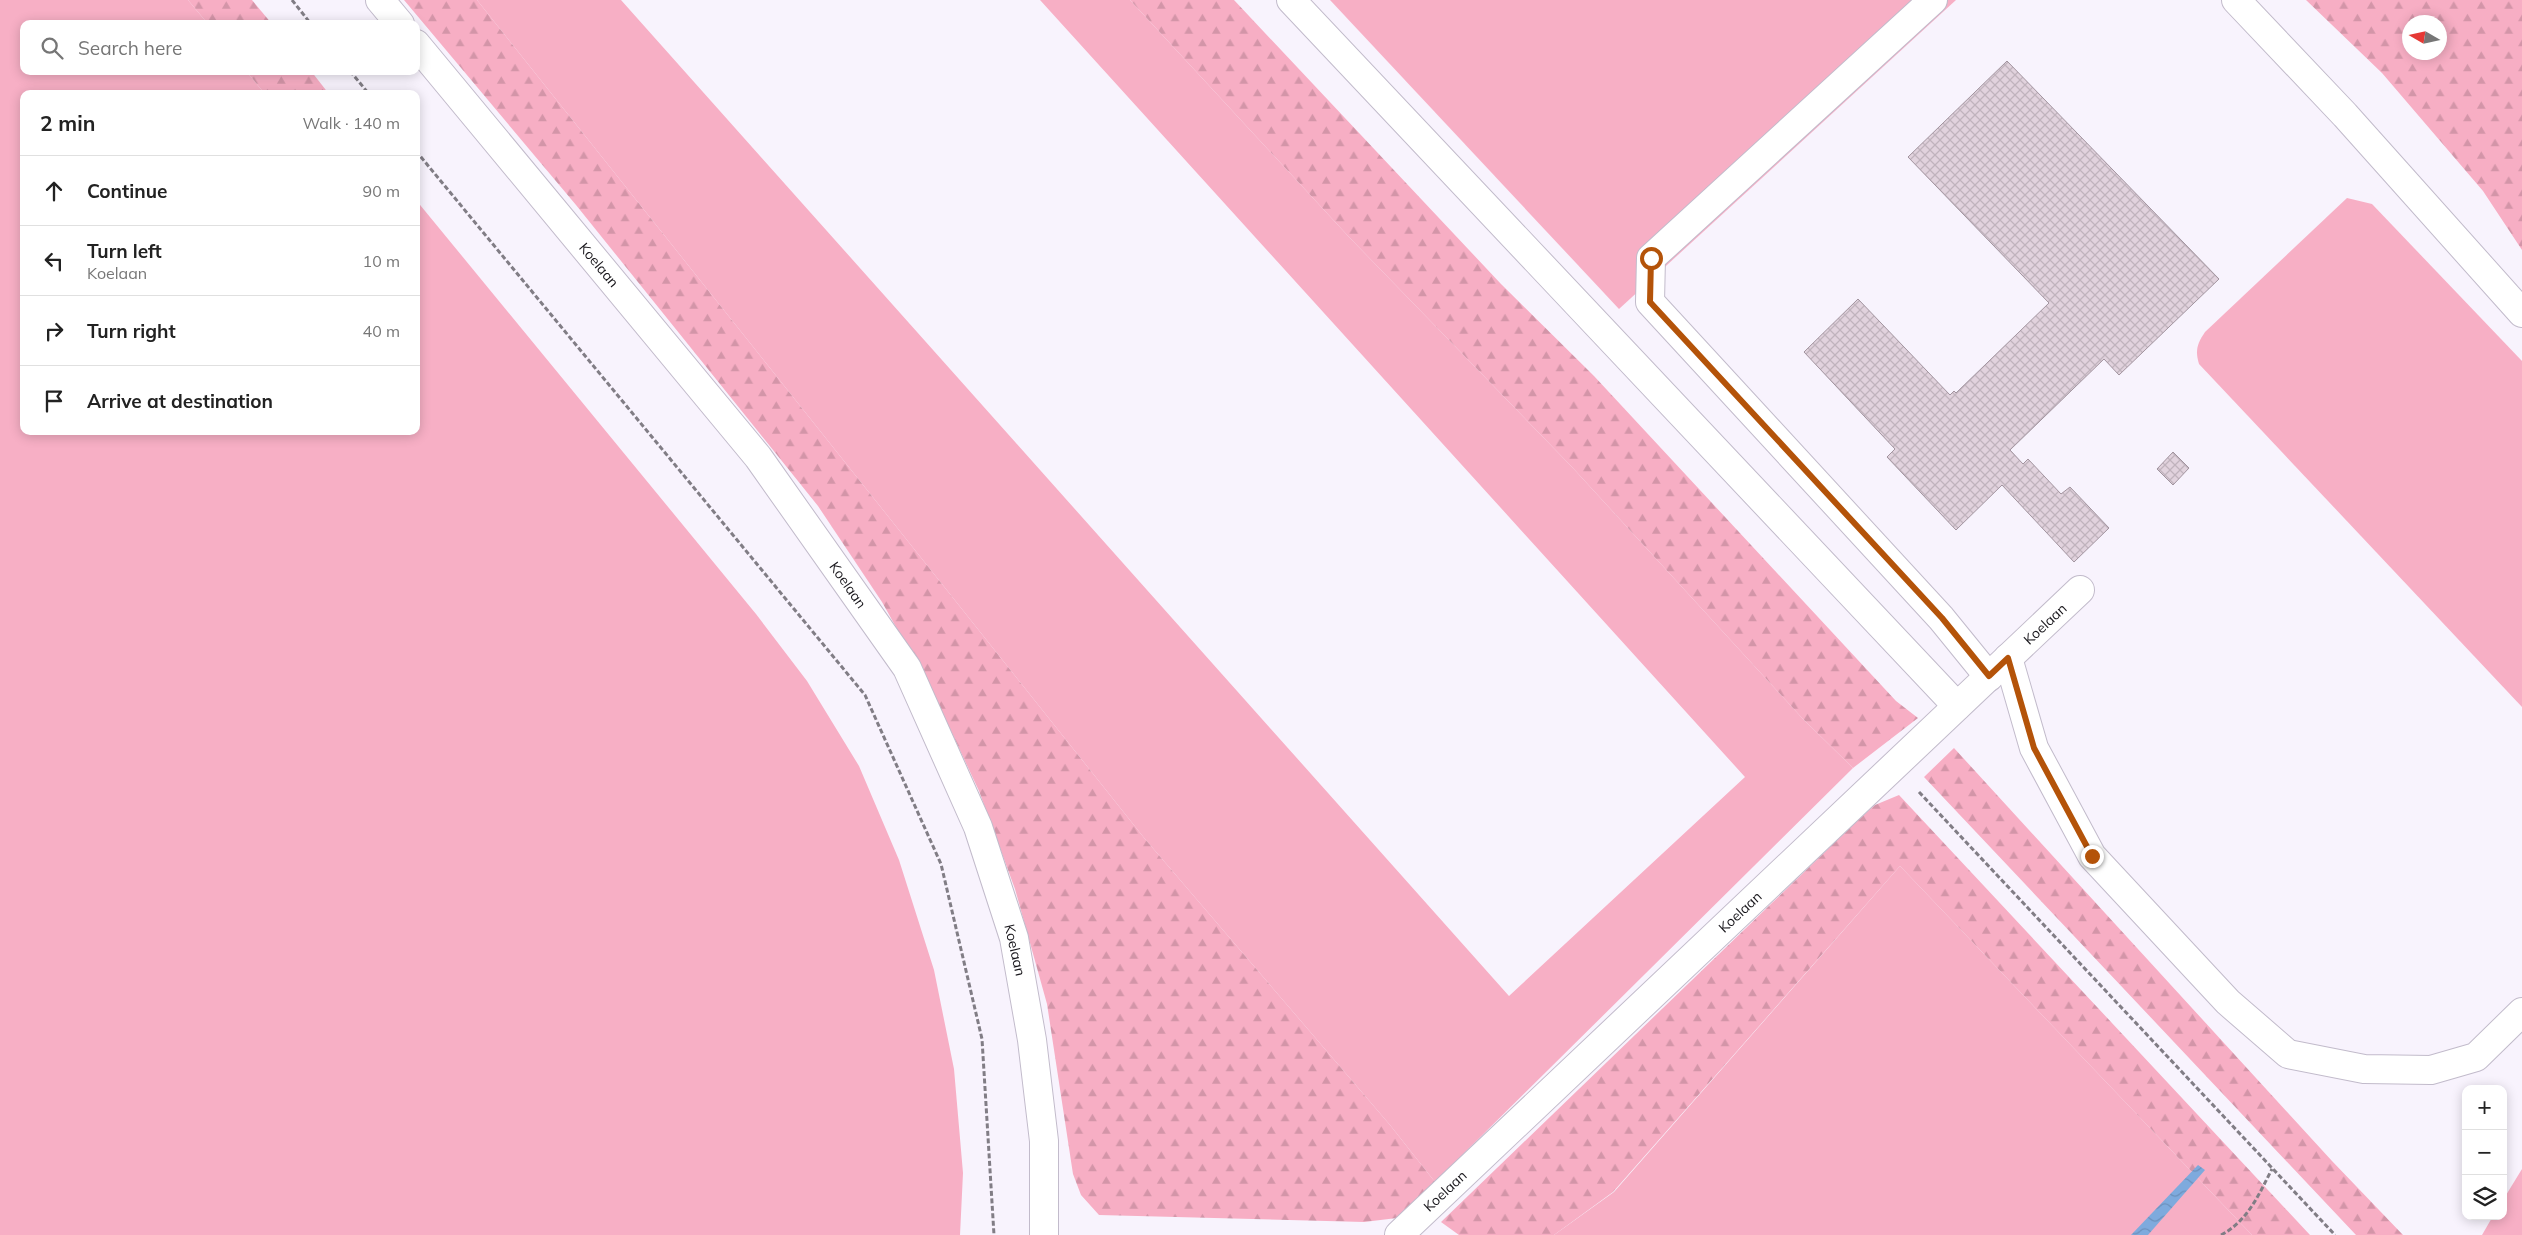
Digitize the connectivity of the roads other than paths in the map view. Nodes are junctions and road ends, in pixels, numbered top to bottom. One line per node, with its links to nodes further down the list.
1 (380, 0): 5 (street)
2 (1291, 0): 11 (street)
3 (1933, 0): 10 (street)
4 (2236, 0): 7 (street)
5 (397, 20)
6 (420, 49): 13 (street, Koelaan)
7 (2522, 313)
8 (2080, 590): 9 (street, Koelaan)
9 (2008, 658): 10 (street, Koelaan); 12 (street)
10 (1989, 676): 11 (street, Koelaan)
11 (1957, 706): 14 (street, Koelaan)
12 (2522, 1012)
13 (1044, 1235)
14 (1399, 1235)

